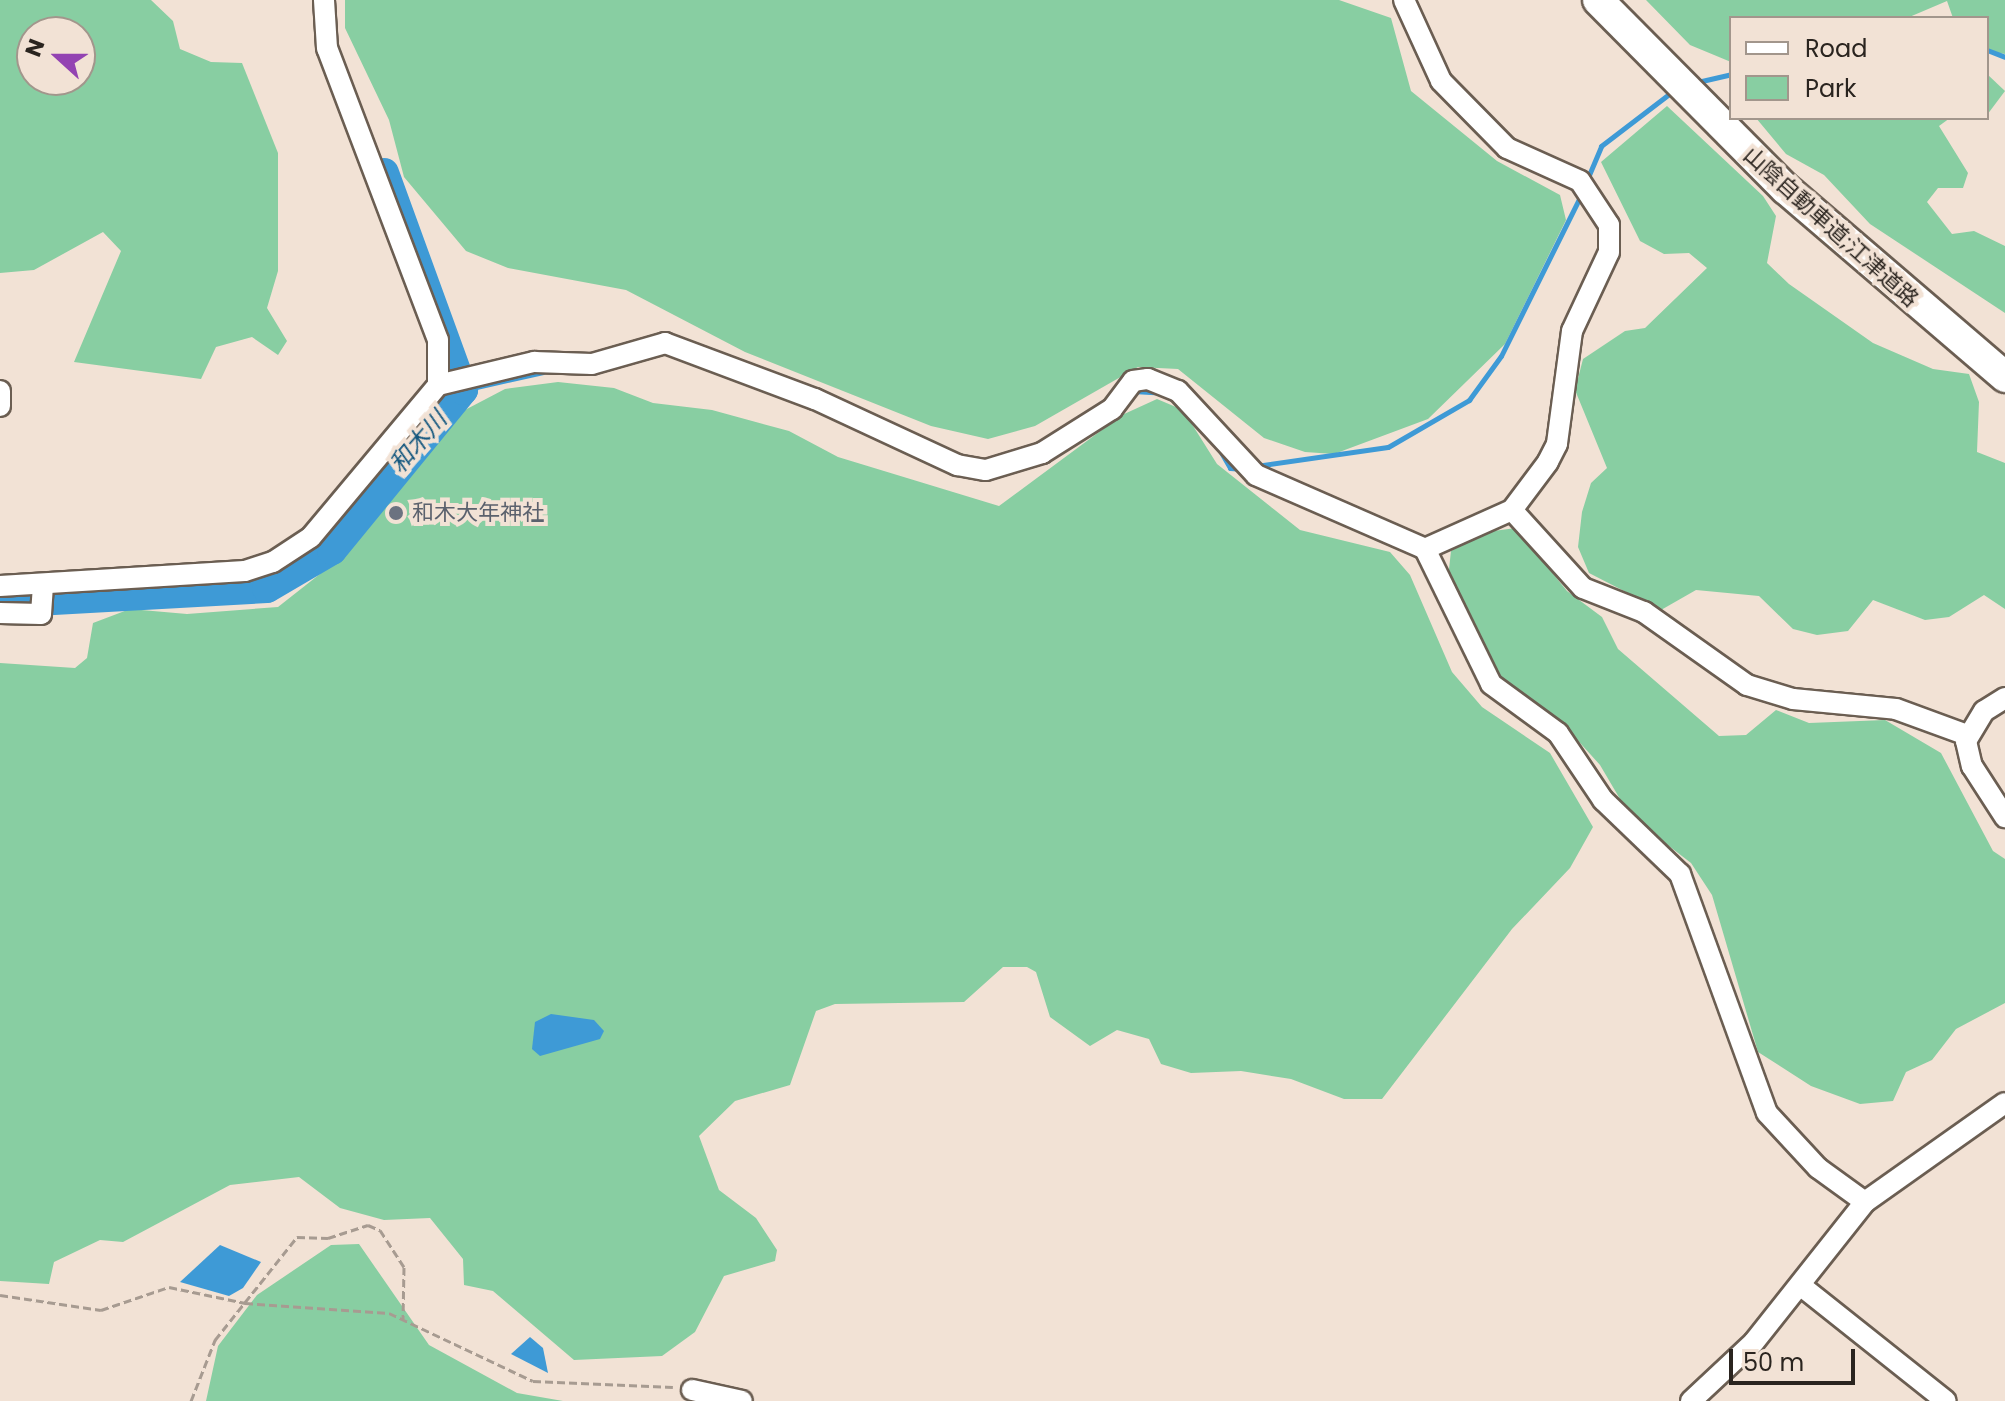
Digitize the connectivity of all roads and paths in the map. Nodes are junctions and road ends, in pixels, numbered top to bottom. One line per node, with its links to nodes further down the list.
1 (324, 0): 5 (street)
2 (1404, 0): 8 (street)
3 (1598, 0): 4 (highway, 山陰自動車道;江津道路)
4 (2005, 377)
5 (442, 384): 9 (street); 11 (street)
6 (0, 391): 7 (street)
7 (0, 406)
8 (1512, 510): 9 (street); 14 (street)
9 (1425, 549): 17 (street)
10 (0, 586): 11 (street)
11 (43, 594): 12 (street)
12 (0, 613)
13 (2005, 698): 14 (street)
14 (1967, 735): 15 (street)
15 (2005, 817)
16 (2005, 1103): 17 (street)
17 (1865, 1202): 18 (street)
18 (1800, 1285): 25 (street); 26 (street)
19 (0, 1295): 20 (path)
20 (245, 1303): 21 (path); 21 (path); 23 (path)
21 (403, 1319): 22 (path)
22 (692, 1390): 24 (street)
23 (191, 1401)
24 (742, 1401)
25 (1691, 1401)
26 (1946, 1401)

